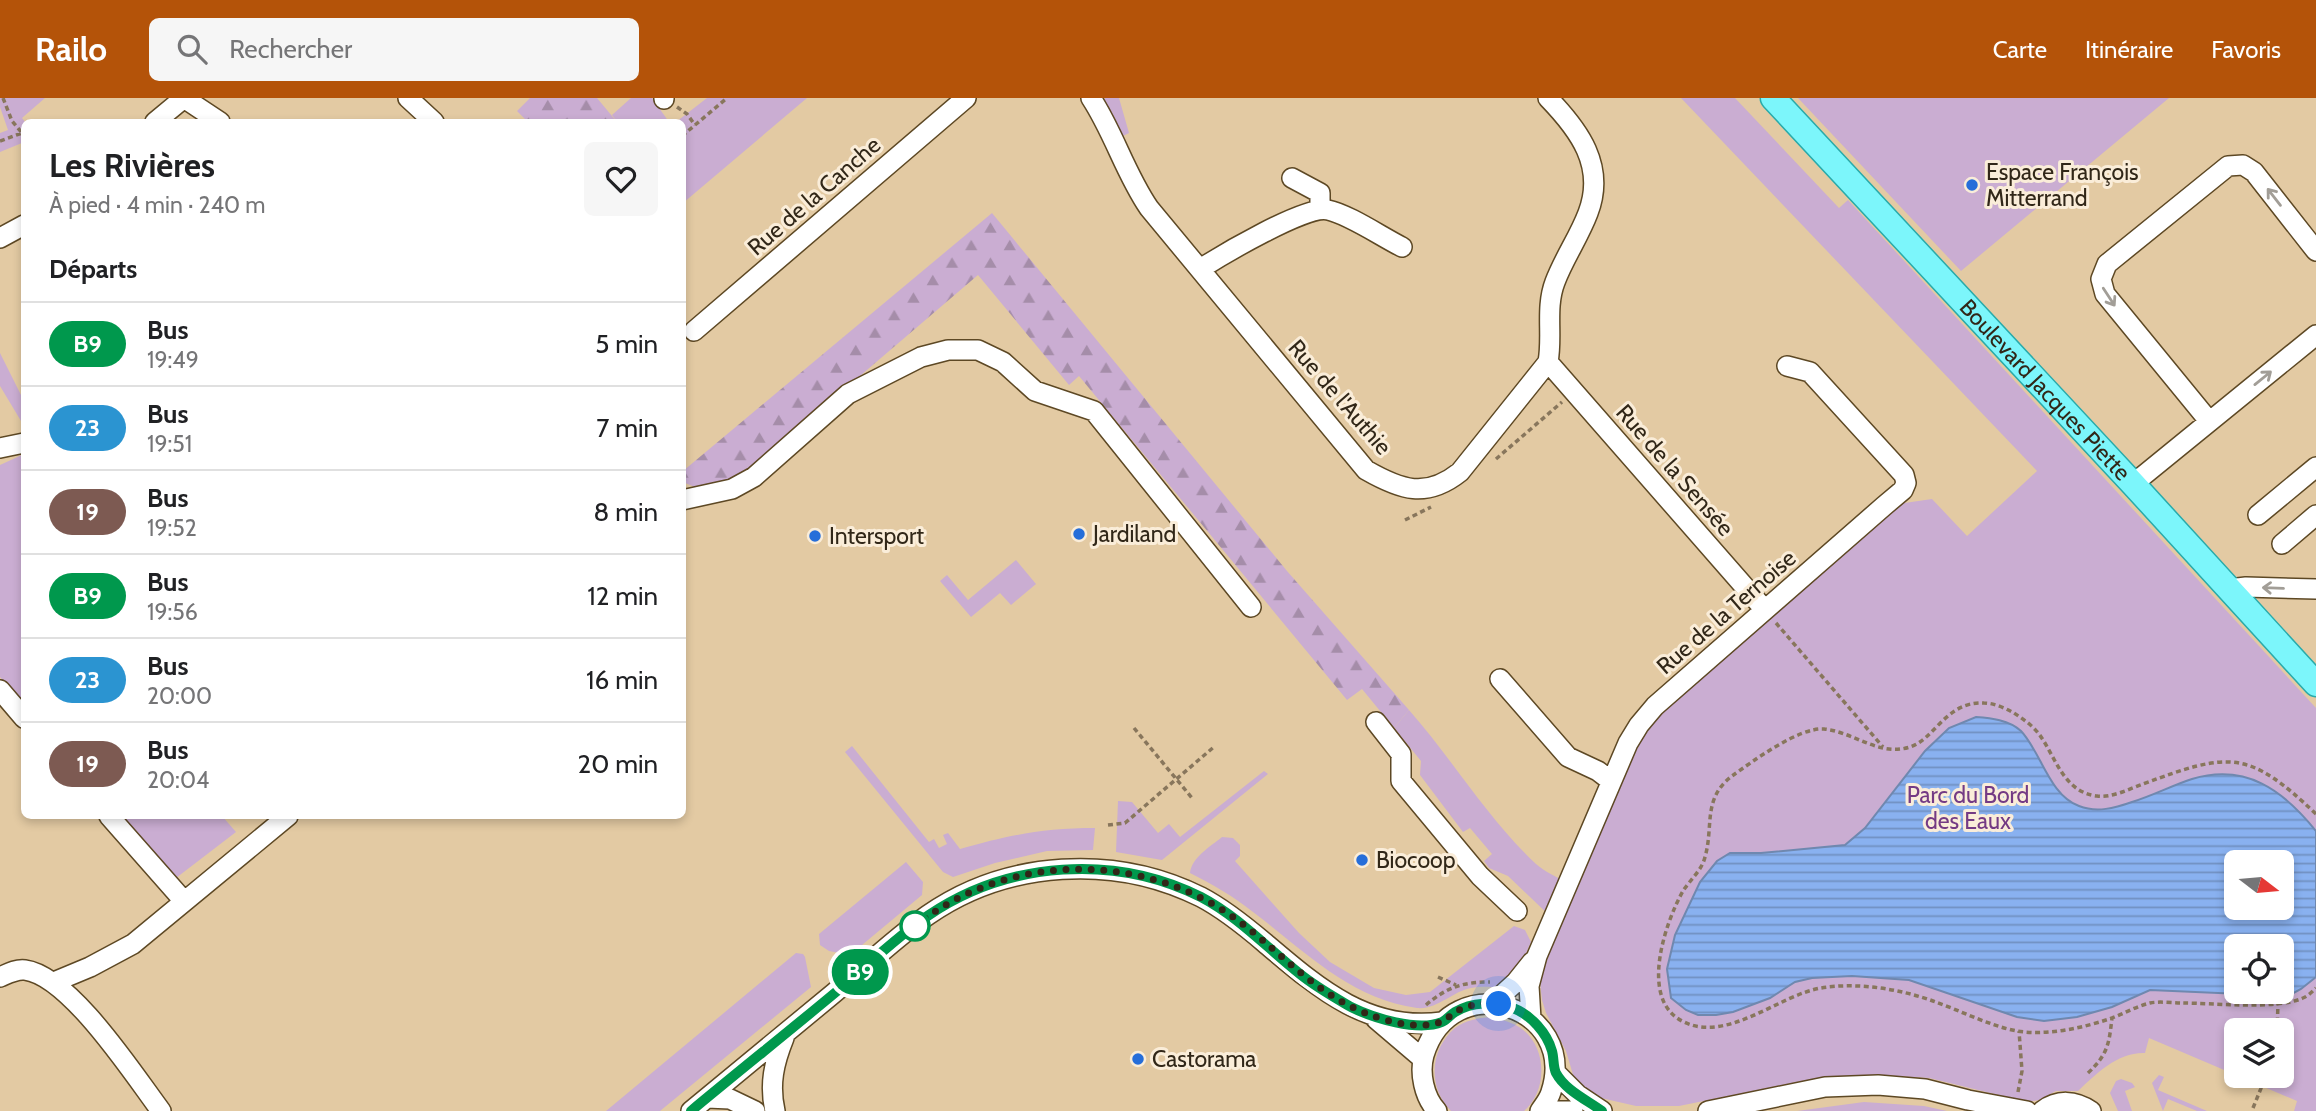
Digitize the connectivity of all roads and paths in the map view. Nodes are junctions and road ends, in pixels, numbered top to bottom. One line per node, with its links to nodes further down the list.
1 (4, 98): 14 (path)
2 (408, 98): 12 (street)
3 (727, 98): 13 (path)
4 (966, 98): 25 (street, Rue de la Canche)
5 (1091, 98): 24 (street, Rue de l'Authie)
6 (1548, 98): 27 (street)
7 (1773, 98): 33 (main road, Boulevard Jacques Piette)
8 (664, 99): 13 (path)
9 (195, 101): 10 (street); 11 (street)
10 (161, 119)
11 (216, 119)
12 (431, 119)
13 (695, 125): 15 (path)
14 (21, 132)
15 (686, 133)
16 (21, 135): 17 (path)
17 (0, 141)
18 (1292, 178): 19 (street)
19 (1320, 209): 22 (street); 24 (street)
20 (21, 227): 21 (street)
21 (0, 238)
22 (1402, 247)
23 (2316, 251): 29 (street, one-way to 29)
24 (1200, 269): 27 (street, Rue de l'Authie)
25 (694, 331)
26 (2316, 335): 29 (street, one-way to 26)
27 (1548, 362): 41 (street, Rue de la Sensée)
28 (1787, 366): 41 (street, Rue de la Ternoise)
29 (2209, 421): 33 (street)
30 (21, 444): 31 (street)
31 (0, 449)
32 (2316, 467): 35 (street)
33 (2133, 484): 39 (main road, Boulevard Jacques Piette)
34 (686, 499): 40 (street)
35 (2258, 515)
36 (2316, 515): 37 (street)
37 (2281, 544)
38 (2315, 583): 39 (street, one-way to 39)
39 (2229, 589): 43 (main road, Boulevard Jacques Piette)
40 (1251, 607)
41 (1769, 615): 49 (path); 51 (street, Rue de la Ternoise)
42 (1500, 679): 51 (street)
43 (2316, 684)
44 (0, 690): 45 (street)
45 (21, 714)
46 (1376, 722): 58 (street)
47 (1134, 728): 50 (path)
48 (1215, 746): 50 (path)
49 (1884, 748): 53 (path); 74 (path)
50 (1176, 779): 52 (path); 56 (path)
51 (1611, 781): 59 (street, Rue de la Ternoise)
52 (1192, 797)
53 (2316, 814)
54 (112, 819): 57 (street)
55 (284, 819): 57 (street)
56 (1108, 825)
57 (183, 900): 62 (street)
58 (1517, 911)
59 (1537, 956): 66 (street, Rue de la Ternoise); 72 (street, Rue de la Ternoise)
60 (5, 968): 62 (street)
61 (1438, 976): 63 (path)
62 (54, 982): 84 (street)
63 (1456, 985)
64 (2316, 988): 65 (path)
65 (2294, 1001)
66 (1493, 1003): 72 (street); 73 (street)
67 (2224, 1004): 70 (path)
68 (2278, 1004): 71 (path)
69 (1370, 1015): 73 (street); 75 (street); 76 (street)
70 (2112, 1018): 74 (path); 78 (path)
71 (2277, 1018)
72 (1531, 1019): 77 (street)
73 (1442, 1022): 76 (street)
74 (2019, 1031): 83 (path)
75 (785, 1033): 80 (street); 87 (street)
76 (1423, 1059): 88 (street)
77 (1555, 1072): 89 (street); 92 (street)
78 (2088, 1073)
79 (2261, 1088): 82 (path)
80 (707, 1098): 85 (street); 86 (street)
81 (1968, 1100): 83 (street); 93 (street); 94 (street)
82 (2253, 1108)
83 (2020, 1110)
84 (162, 1111)
85 (691, 1111)
86 (755, 1111)
87 (775, 1111)
88 (1437, 1111)
89 (1541, 1111)
90 (1554, 1111): 91 (street)
91 (1573, 1111)
92 (1602, 1111)
93 (1708, 1111)
94 (1986, 1111)
95 (2042, 1111): 96 (street)
96 (2091, 1111)

